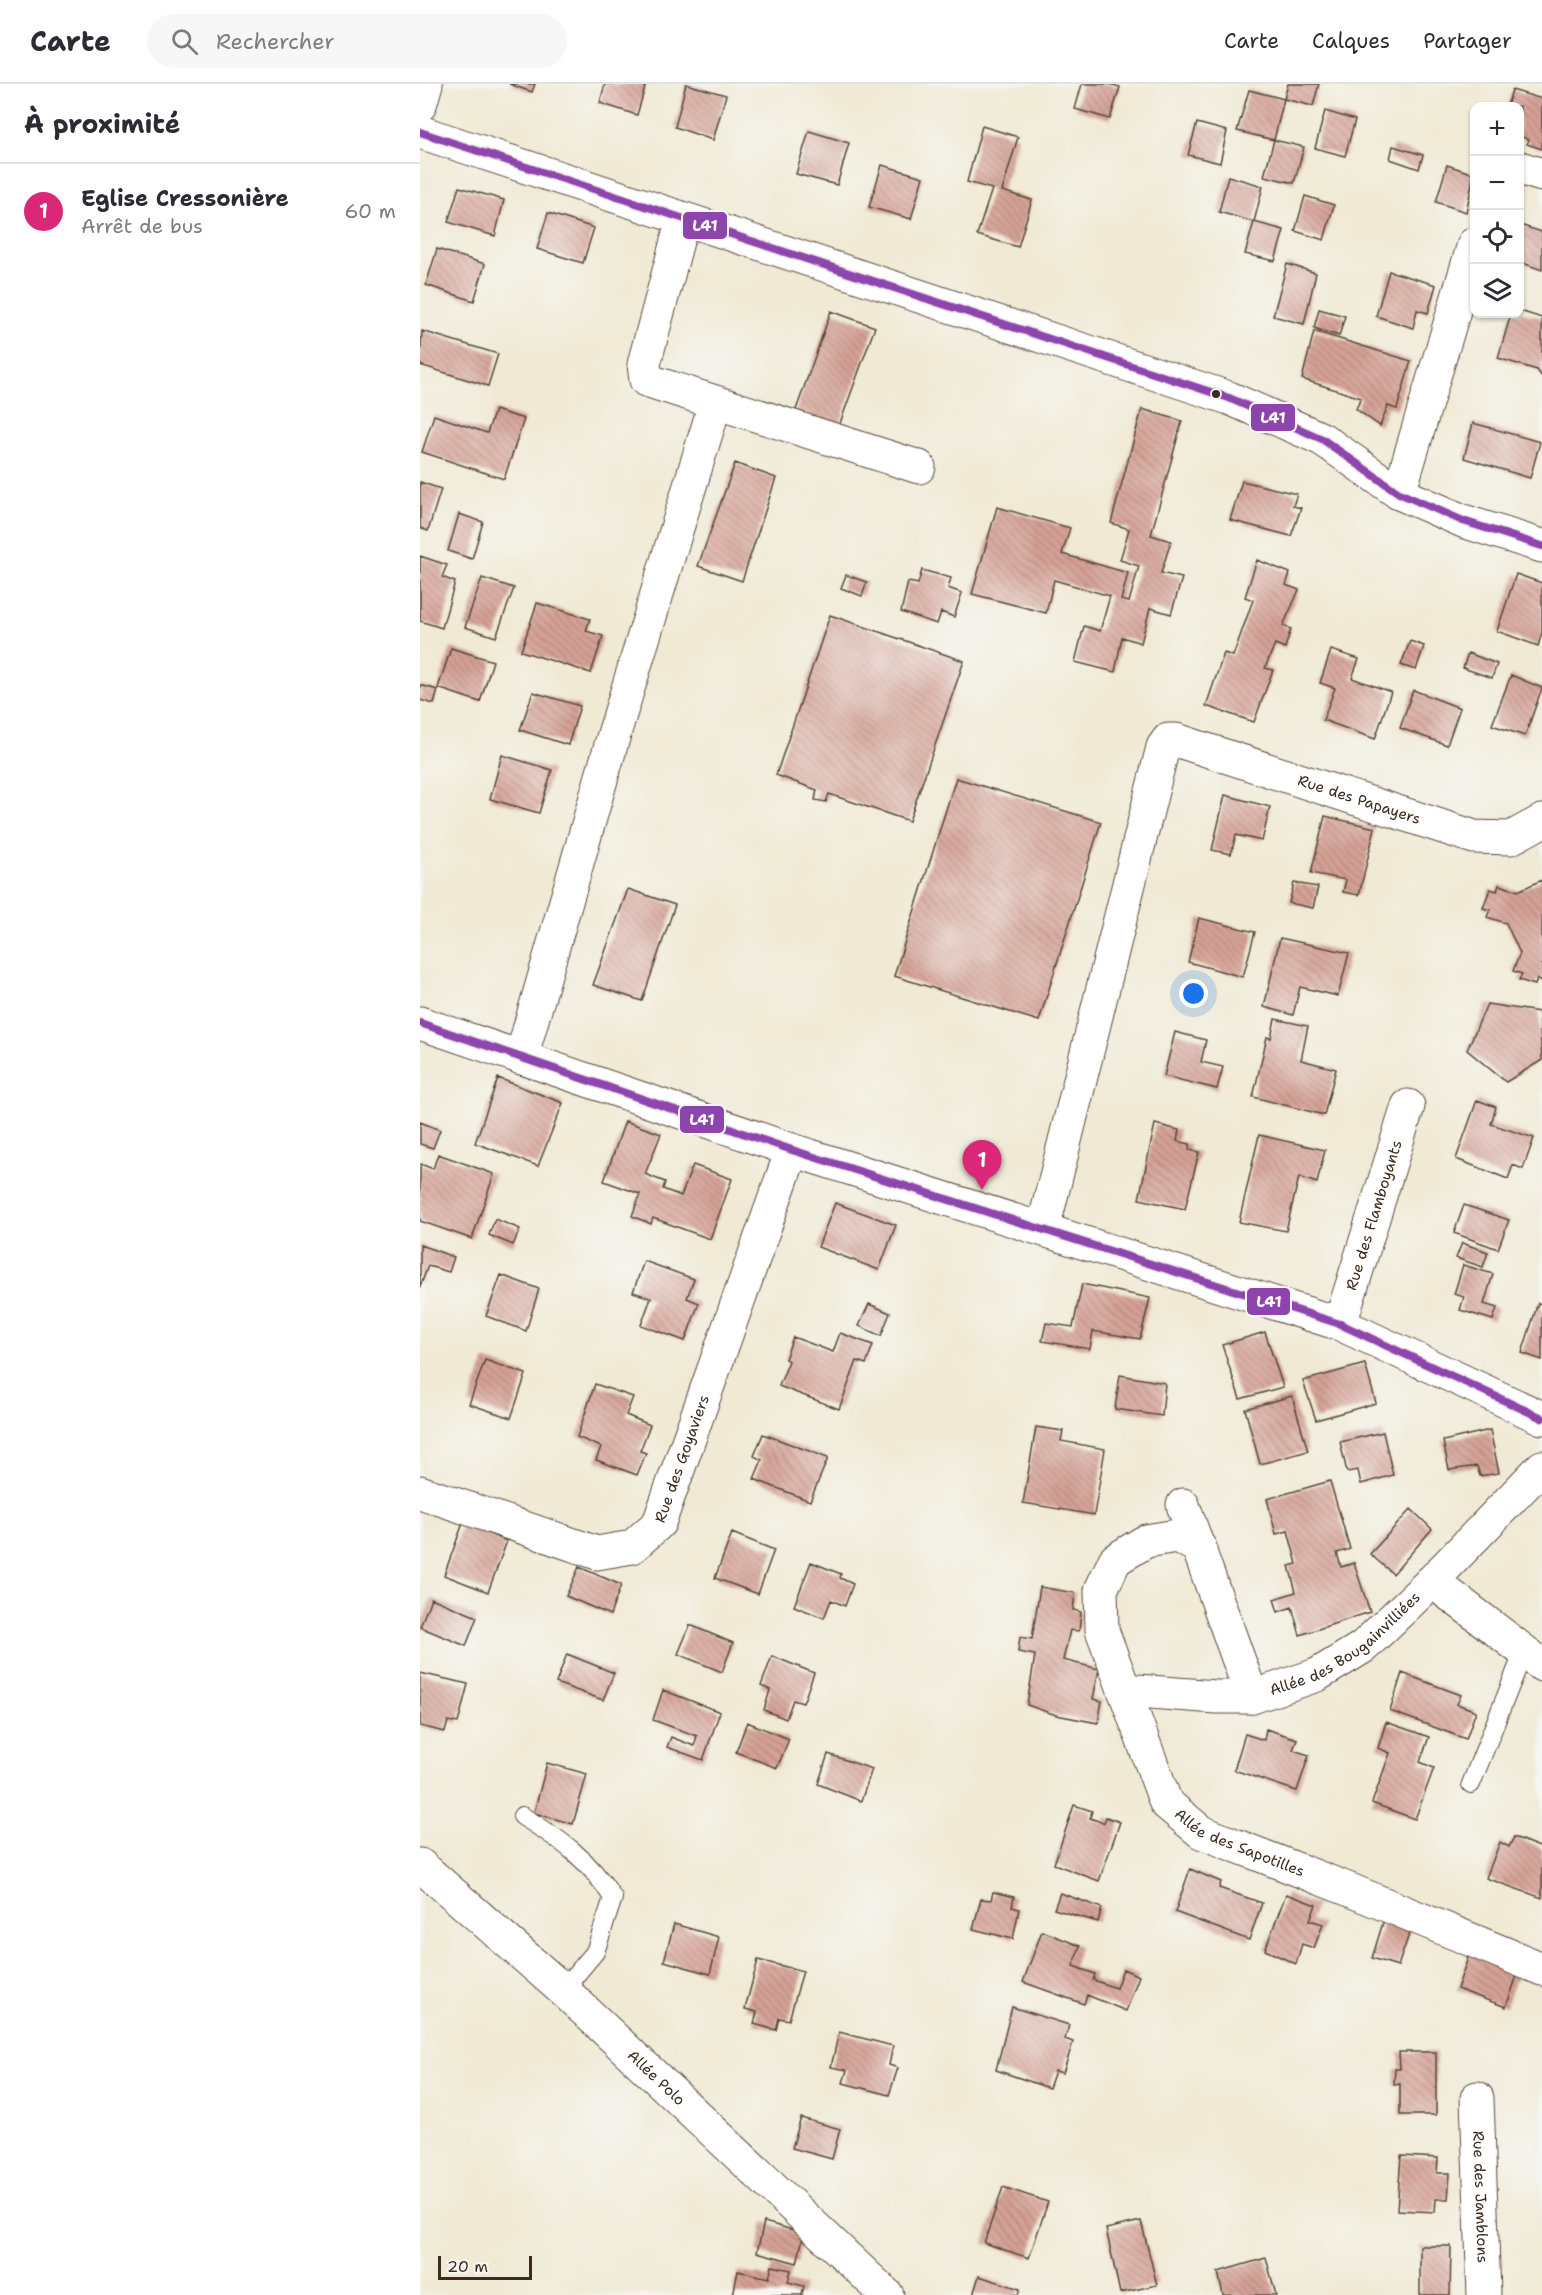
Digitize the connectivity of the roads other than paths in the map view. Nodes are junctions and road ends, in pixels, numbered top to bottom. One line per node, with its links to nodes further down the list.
1 (426, 84): 2 (street)
2 (420, 105)
3 (420, 132): 6 (street)
4 (1524, 169): 5 (street)
5 (1542, 175)
6 (683, 219): 8 (street); 10 (street)
7 (1470, 257): 10 (street)
8 (715, 404): 9 (street); 14 (street)
9 (919, 467)
10 (1398, 493): 11 (street)
11 (1542, 546)
12 (1542, 820): 17 (street, Rue des Papayers)
13 (421, 1027): 14 (street)
14 (521, 1058): 16 (street)
15 (1408, 1106): 18 (street, Rue des Flamboyants)
16 (792, 1150): 17 (street); 21 (street, Rue des Goyaviers)
17 (1043, 1229): 18 (street)
18 (1340, 1324): 19 (street)
19 (1542, 1418)
20 (1542, 1467): 24 (street, Allée des Bougainvilliées)
21 (420, 1492)
22 (1183, 1505): 23 (street, Allée des Bougainvilliées)
23 (1200, 1548): 26 (street, Allée des Sapotilles); 27 (street, Allée des Bougainvilliées)
24 (1432, 1581): 25 (street, Allée des Bougainvilliées); 27 (street, Allée des Bougainvilliées)
25 (1533, 1658): 28 (lane)
26 (1124, 1690): 27 (street, Allée des Bougainvilliées); 31 (street, Allée des Sapotilles)
27 (1252, 1697)
28 (1471, 1784)
29 (522, 1816): 32 (lane)
30 (420, 1865): 32 (street, Allée Polo)
31 (1542, 1969)
32 (563, 1990): 34 (street, Allée Polo)
33 (1477, 2097): 35 (street, Rue des Jamblons)
34 (887, 2295)
35 (1484, 2295)

